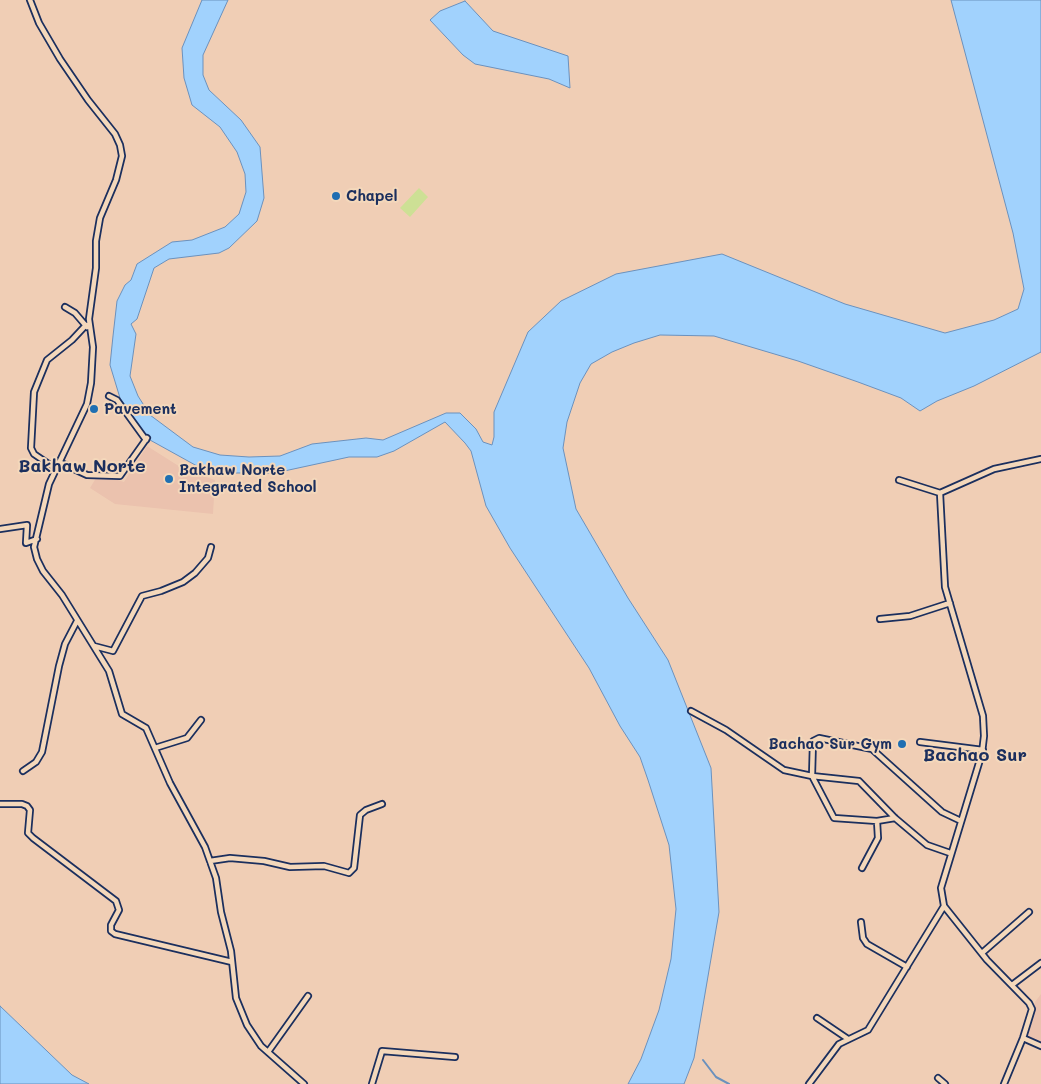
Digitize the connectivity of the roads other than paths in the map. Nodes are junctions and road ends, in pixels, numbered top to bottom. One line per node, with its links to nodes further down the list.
1 (30, 0): 3 (street)
2 (65, 306): 3 (street)
3 (88, 327): 6 (street); 7 (street)
4 (110, 396): 6 (street)
5 (1041, 458): 9 (street)
6 (59, 462): 7 (street)
7 (56, 469): 11 (street)
8 (899, 480): 9 (street)
9 (940, 493): 13 (street)
10 (0, 529): 11 (street)
11 (37, 539): 15 (street)
12 (211, 547): 16 (street)
13 (950, 603): 14 (street); 21 (street)
14 (880, 619)
15 (77, 621): 16 (street); 22 (street)
16 (94, 646): 20 (street)
17 (691, 711): 23 (street)
18 (200, 720): 20 (street)
19 (920, 742): 21 (street)
20 (155, 748): 30 (street)
21 (983, 750): 28 (street)
22 (23, 771)
23 (812, 776): 26 (street); 27 (street); 28 (street)
24 (0, 804): 36 (street)
25 (382, 804): 30 (street)
26 (895, 818): 27 (street); 29 (street)
27 (877, 821): 31 (street)
28 (961, 821): 29 (street)
29 (950, 853): 32 (street)
30 (210, 861): 36 (street)
31 (862, 868)
32 (944, 906): 35 (street); 38 (street)
33 (1029, 912): 35 (street)
34 (861, 922): 38 (street)
35 (982, 953): 39 (street)
36 (232, 962): 45 (street)
37 (1041, 963): 39 (street)
38 (906, 967): 43 (street)
39 (1012, 985): 42 (street)
40 (308, 996): 45 (street)
41 (817, 1018): 43 (street)
42 (1023, 1038): 44 (street); 52 (street)
43 (848, 1039): 50 (street)
44 (1041, 1046)
45 (268, 1052): 48 (street)
46 (455, 1058): 49 (street)
47 (938, 1078): 51 (street)
48 (304, 1084)
49 (372, 1084)
50 (808, 1084)
51 (945, 1084)
52 (1004, 1084)

